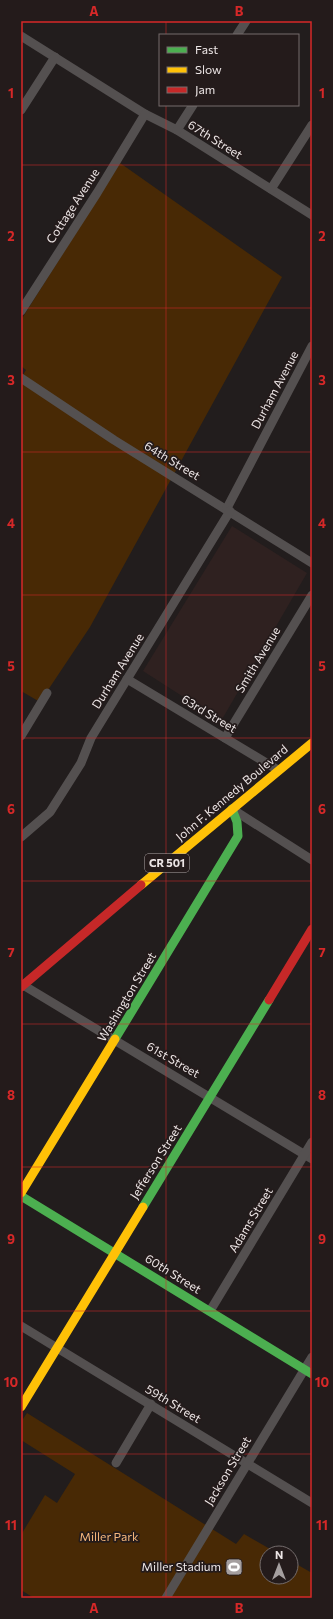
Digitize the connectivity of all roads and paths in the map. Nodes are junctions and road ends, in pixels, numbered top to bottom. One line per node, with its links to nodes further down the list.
1 (246, 21): 2 (street)
2 (238, 34)
3 (21, 36): 4 (street, 67th Street)
4 (55, 57): 6 (street); 7 (street, 67th Street)
5 (192, 106): 9 (street)
6 (21, 110)
7 (145, 114): 9 (street, 67th Street); 12 (street, Cottage Avenue)
8 (312, 125): 10 (street)
9 (177, 130): 10 (street, 67th Street)
10 (271, 190): 11 (street, 67th Street)
11 (312, 215)
12 (21, 311)
13 (312, 346): 15 (street, Durham Avenue)
14 (21, 378): 15 (street, 64th Street)
15 (228, 510): 16 (street, 64th Street); 18 (street, Durham Avenue)
16 (312, 563)
17 (312, 595): 21 (street, Smith Avenue)
18 (127, 679): 21 (street, 63rd Street); 25 (street, Durham Avenue)
19 (47, 693): 20 (street)
20 (21, 736)
21 (225, 738): 23 (street, 63rd Street)
22 (312, 743): 23 (street, John F. Kennedy Boulevard / CR 501)
23 (278, 770): 24 (street, John F. Kennedy Boulevard / CR 501)
24 (232, 810): 26 (street); 28 (street, John F. Kennedy Boulevard / CR 501); 29 (street, Washington Street)
25 (21, 837)
26 (312, 860)
27 (312, 929): 30 (street, Jefferson Street)
28 (22, 985): 29 (street, 61st Street)
29 (115, 1040): 30 (street, 61st Street); 33 (street, Washington Street)
30 (211, 1096): 32 (street, 61st Street); 34 (street, Jefferson Street)
31 (312, 1142): 32 (street, Adams Street)
32 (308, 1156): 35 (street, Adams Street)
33 (21, 1195): 34 (street, 60th Street)
34 (115, 1252): 35 (street, 60th Street); 37 (street, Jefferson Street)
35 (210, 1311): 39 (street, 60th Street)
36 (21, 1326): 37 (street, 59th Street)
37 (57, 1348): 40 (street, 59th Street); 41 (street, Jefferson Street)
38 (312, 1356): 39 (street, Jackson Street)
39 (308, 1372): 43 (street, Jackson Street)
40 (151, 1404): 42 (street); 43 (street, 59th Street)
41 (21, 1407)
42 (116, 1463)
43 (246, 1463): 44 (street, 59th Street); 45 (street, Jackson Street)
44 (312, 1503)
45 (166, 1598)

